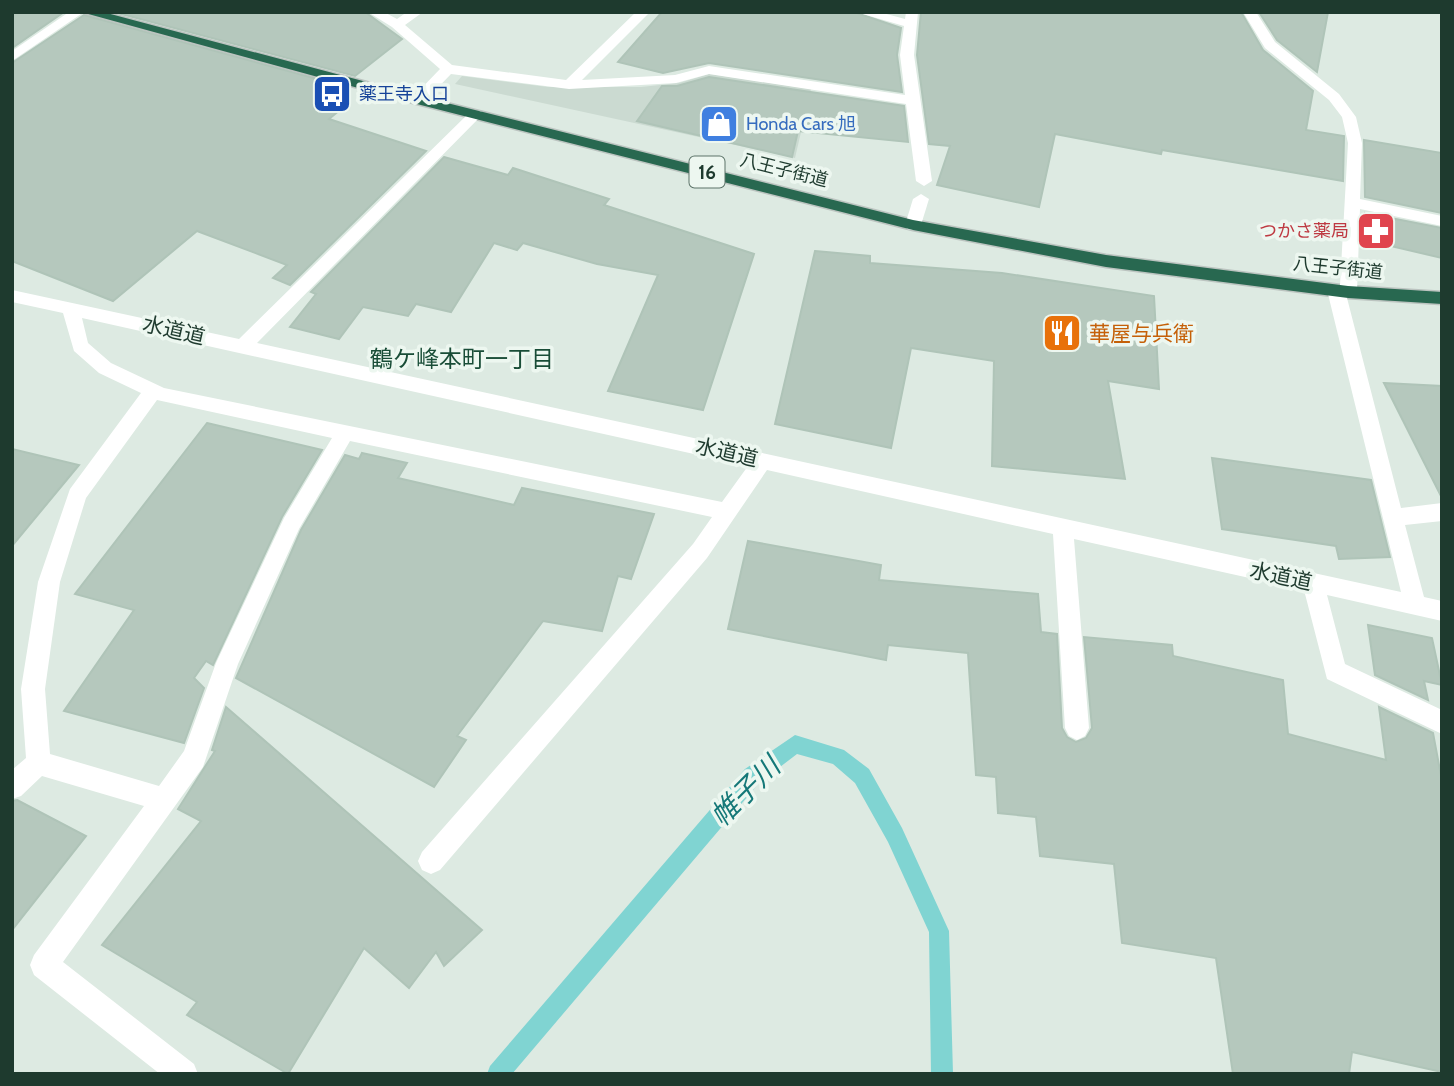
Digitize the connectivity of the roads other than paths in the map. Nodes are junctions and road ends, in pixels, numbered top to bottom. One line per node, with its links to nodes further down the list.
1 (78, 12): 10 (street)
2 (87, 12): 13 (highway, 八王子街道 / 16)
3 (374, 12): 9 (street)
4 (417, 12): 9 (street)
5 (643, 12): 12 (street)
6 (862, 12): 8 (street)
7 (1249, 12): 18 (street)
8 (911, 18): 14 (street)
9 (397, 24): 11 (street)
10 (12, 57)
11 (448, 69): 12 (street); 13 (street)
12 (569, 85): 14 (street)
13 (418, 100): 15 (highway, 八王子街道 / 16)
14 (911, 100): 16 (street)
15 (476, 114): 20 (highway, 八王子街道 / 16); 25 (street)
16 (924, 181)
17 (921, 199): 20 (street)
18 (1352, 202): 19 (street); 21 (street)
19 (1442, 221)
20 (913, 225): 21 (highway, 八王子街道 / 16)
21 (1342, 291): 23 (highway, 八王子街道 / 16); 31 (street)
22 (12, 296): 24 (street, 水道道)
23 (1442, 298)
24 (70, 307): 25 (street, 水道道); 26 (street)
25 (243, 346): 28 (street, 水道道)
26 (153, 391): 27 (street); 38 (street)
27 (345, 433): 29 (street); 40 (street)
28 (763, 460): 29 (street); 32 (street, 水道道)
29 (727, 512): 41 (street)
30 (1442, 512): 31 (street)
31 (1394, 518): 34 (street)
32 (1063, 529): 33 (street, 水道道); 37 (street)
33 (1313, 583): 34 (street, 水道道); 36 (street)
34 (1415, 605): 35 (street, 水道道)
35 (1442, 611)
36 (1442, 722)
37 (1077, 728)
38 (38, 763): 39 (street); 40 (street)
39 (12, 788)
40 (164, 800): 42 (street)
41 (431, 861)
42 (184, 1074)

